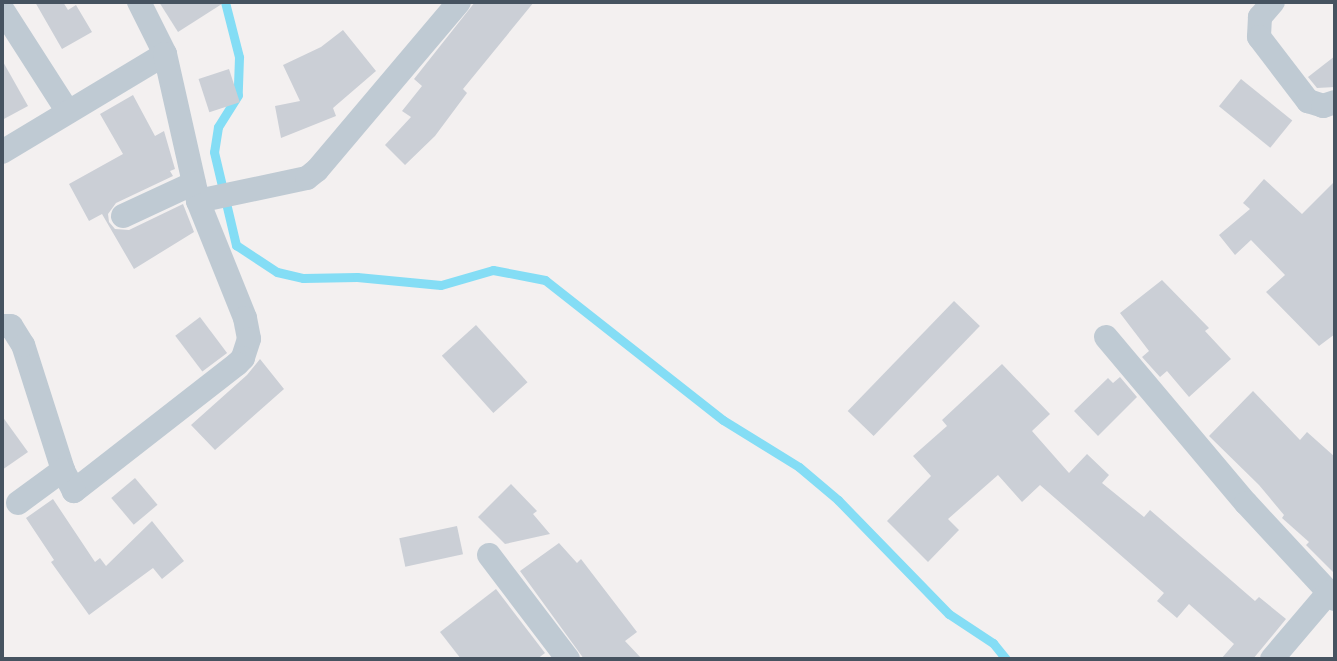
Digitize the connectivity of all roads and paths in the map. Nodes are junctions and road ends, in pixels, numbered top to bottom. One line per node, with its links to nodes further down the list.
1 (139, 2): 5 (street)
2 (459, 2): 9 (street)
3 (1273, 2): 6 (street)
4 (2, 9): 7 (street)
5 (165, 54): 7 (street); 9 (street)
6 (1335, 102)
7 (68, 112): 8 (street)
8 (2, 152)
9 (202, 194): 10 (street); 13 (street)
10 (123, 216)
11 (2, 326): 13 (street)
12 (1106, 337): 16 (street)
13 (63, 470): 14 (street)
14 (18, 503)
15 (489, 555): 17 (street)
16 (1332, 596): 18 (street)
17 (568, 659)
18 (1272, 659)

